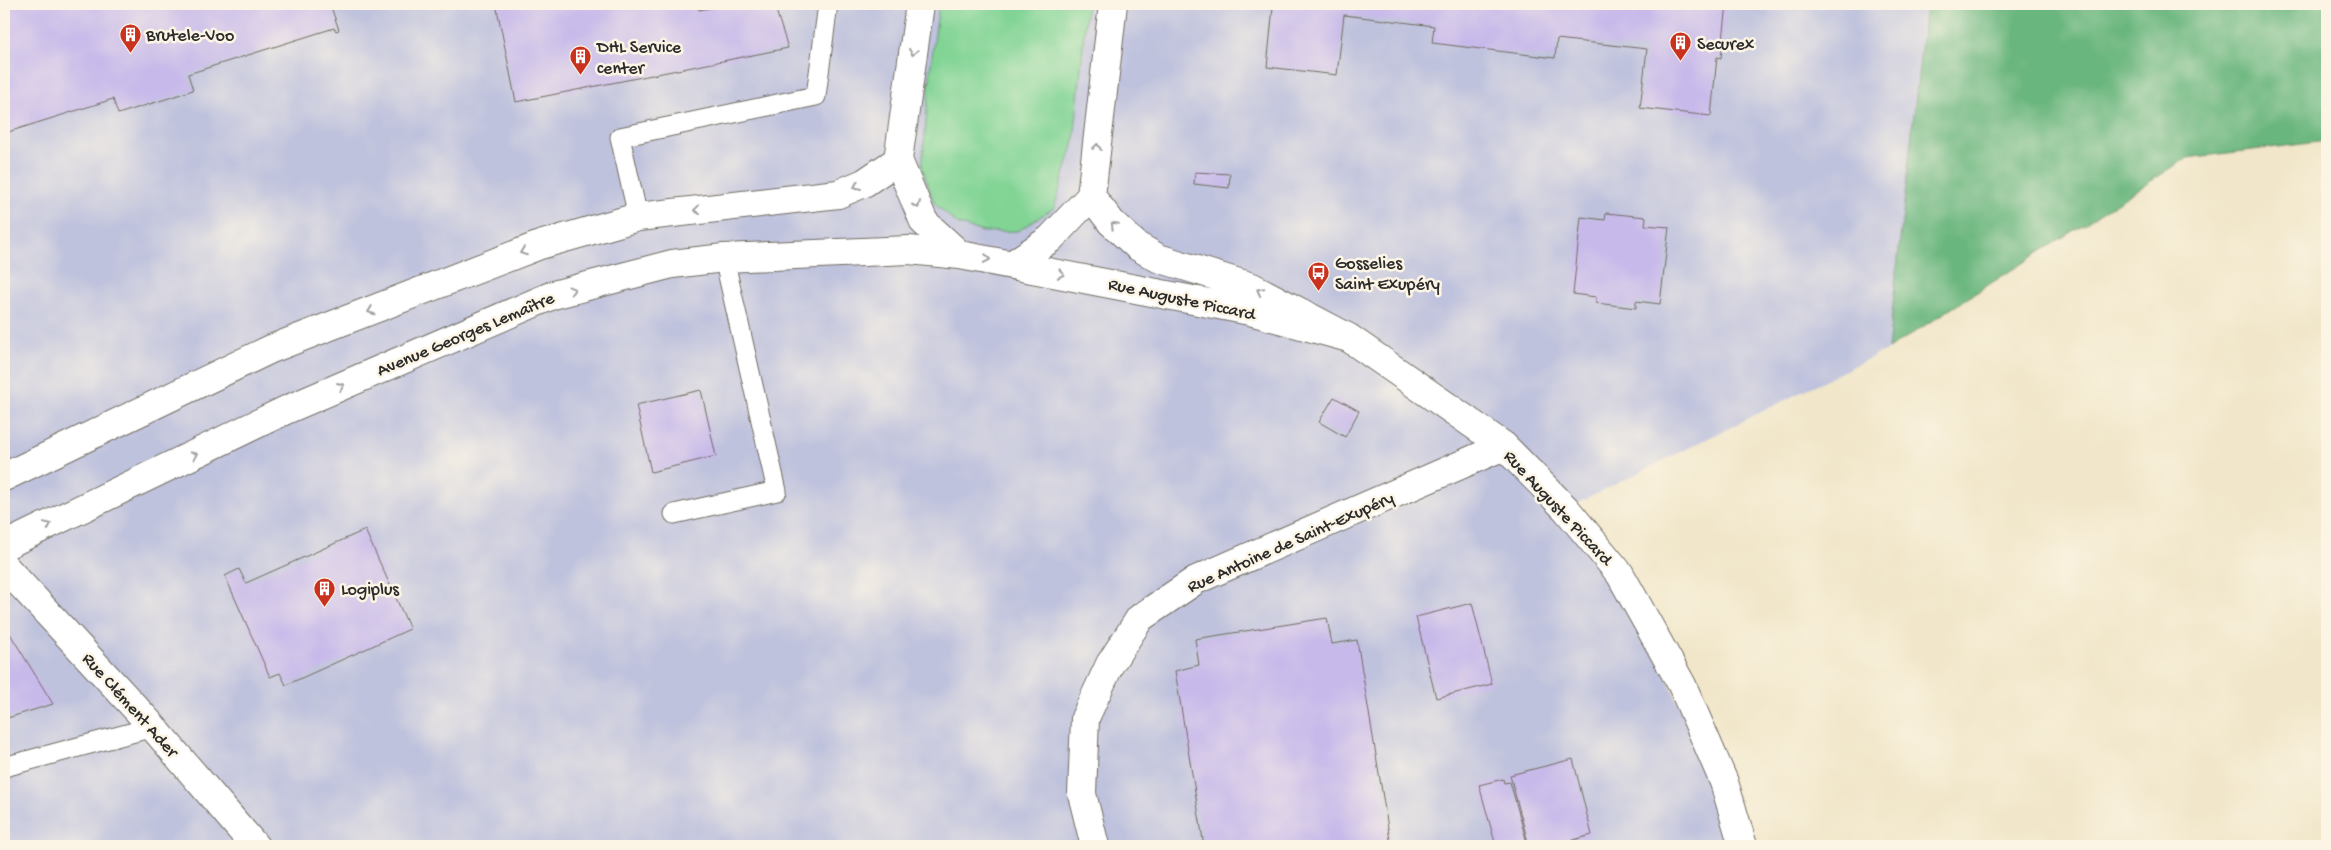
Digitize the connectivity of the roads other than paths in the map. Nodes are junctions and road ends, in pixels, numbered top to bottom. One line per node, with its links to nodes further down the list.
1 (828, 4): 6 (lane)
2 (920, 4): 4 (street, one-way to 4)
3 (1113, 4): 5 (street, one-way to 3)
4 (898, 160): 6 (street, one-way to 6); 7 (street, one-way to 7)
5 (1092, 196): 9 (street); 10 (street, Rue Auguste Piccard, one-way to 5)
6 (638, 217): 12 (street, one-way to 12)
7 (960, 255): 8 (street, Avenue Georges Lemaître); 9 (street, Rue Auguste Piccard, one-way to 9)
8 (724, 258): 13 (lane); 14 (street, Avenue Georges Lemaître, one-way to 8)
9 (1013, 264): 10 (street, Rue Auguste Piccard, one-way to 10)
10 (1349, 338): 11 (street, Rue Auguste Piccard)
11 (1504, 446): 19 (street, Rue Antoine de Saint-Exupéry); 20 (street, Rue Auguste Piccard)
12 (4, 477)
13 (674, 514)
14 (4, 546)
15 (4, 566): 16 (street, Rue Clément Ader)
16 (153, 727): 17 (lane); 18 (street, Rue Clément Ader)
17 (4, 767)
18 (255, 846)
19 (1095, 846)
20 (1743, 846)

